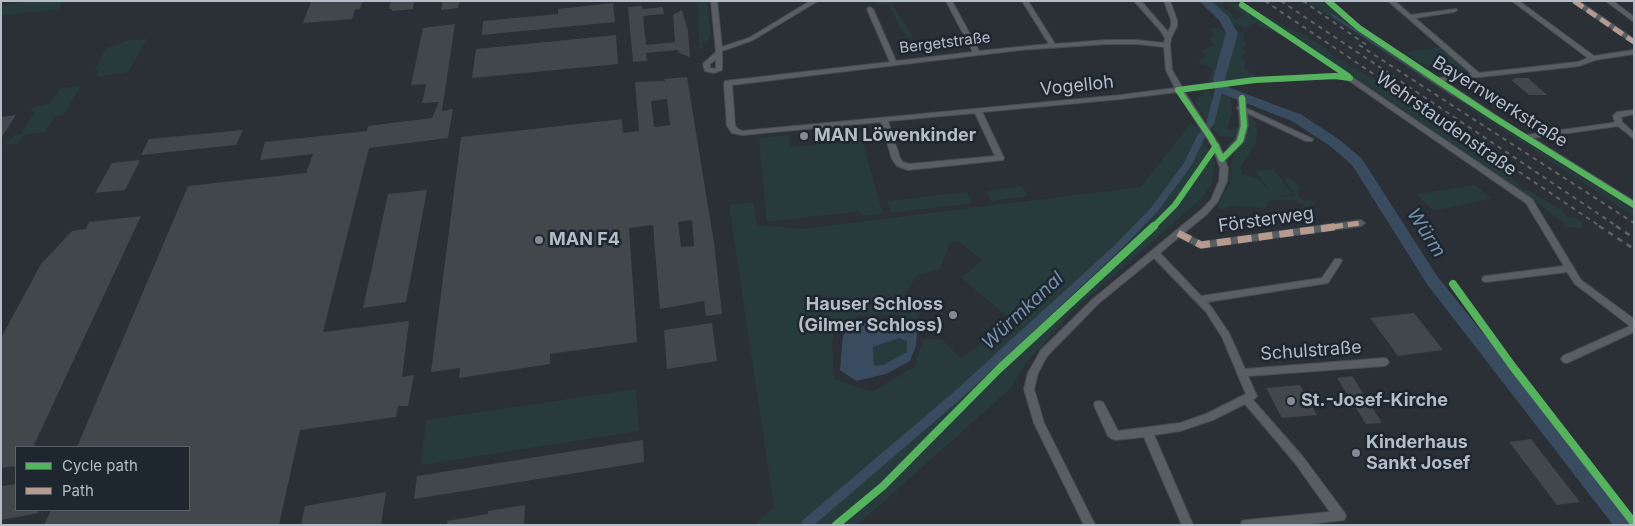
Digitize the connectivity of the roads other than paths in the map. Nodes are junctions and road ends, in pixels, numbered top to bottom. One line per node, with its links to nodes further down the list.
1 (714, 1): 2 (street)
2 (815, 1)
3 (949, 1): 22 (street)
4 (1025, 1): 20 (street)
5 (1137, 1): 18 (street)
6 (1167, 1): 18 (street)
7 (1328, 1): 17 (street, Bayernwerkstraße)
8 (1333, 1): 17 (street, Bayernwerkstraße)
9 (1391, 1): 15 (street)
10 (1515, 1): 23 (street)
11 (1574, 1): 19 (street)
12 (1609, 1): 16 (street)
13 (870, 9): 24 (street)
14 (1454, 10): 15 (street)
15 (1410, 17): 25 (street)
16 (1634, 20)
17 (1351, 21): 26 (street, Bayernwerkstraße)
18 (1167, 42): 20 (street, Bergetstraße); 29 (street)
19 (1634, 42)
20 (1053, 45): 22 (street, Bergetstraße)
21 (1634, 52): 23 (street)
22 (977, 53): 24 (street, Bergetstraße)
23 (1593, 58): 25 (street)
24 (894, 63): 27 (street, Bergetstraße)
25 (1476, 74): 26 (street)
26 (1436, 80): 37 (street, Bayernwerkstraße)
27 (728, 83): 36 (street)
28 (1213, 85): 29 (street, Wehrstaudenstraße); 46 (street, Wehrstaudenstraße)
29 (1178, 90): 32 (street, Vogelloh); 40 (street)
30 (1242, 98): 31 (street)
31 (1241, 108): 39 (street); 40 (street)
32 (978, 112): 34 (street, Vogelloh); 34 (street)
33 (1634, 112): 35 (street)
34 (884, 120): 36 (street, Vogelloh)
35 (1619, 123): 37 (street); 38 (street)
36 (735, 131)
37 (1526, 137): 41 (street, Bayernwerkstraße)
38 (1634, 137)
39 (1309, 139)
40 (1222, 159): 43 (street)
41 (1634, 206)
42 (1361, 223): 43 (street, Försterweg)
43 (1178, 234): 44 (street)
44 (1154, 252): 48 (street); 56 (street)
45 (1338, 261): 48 (street)
46 (1570, 268): 47 (street); 49 (street, Wehrstaudenstraße)
47 (1486, 279)
48 (1201, 299): 52 (street)
49 (1634, 326): 50 (street)
50 (1566, 359)
51 (1384, 362): 52 (street, Schulstraße)
52 (1241, 373): 53 (street)
53 (1246, 400): 55 (street); 58 (street)
54 (1099, 405): 55 (street)
55 (1147, 432): 57 (street)
56 (1090, 525)
57 (1188, 525)
58 (1246, 525)

